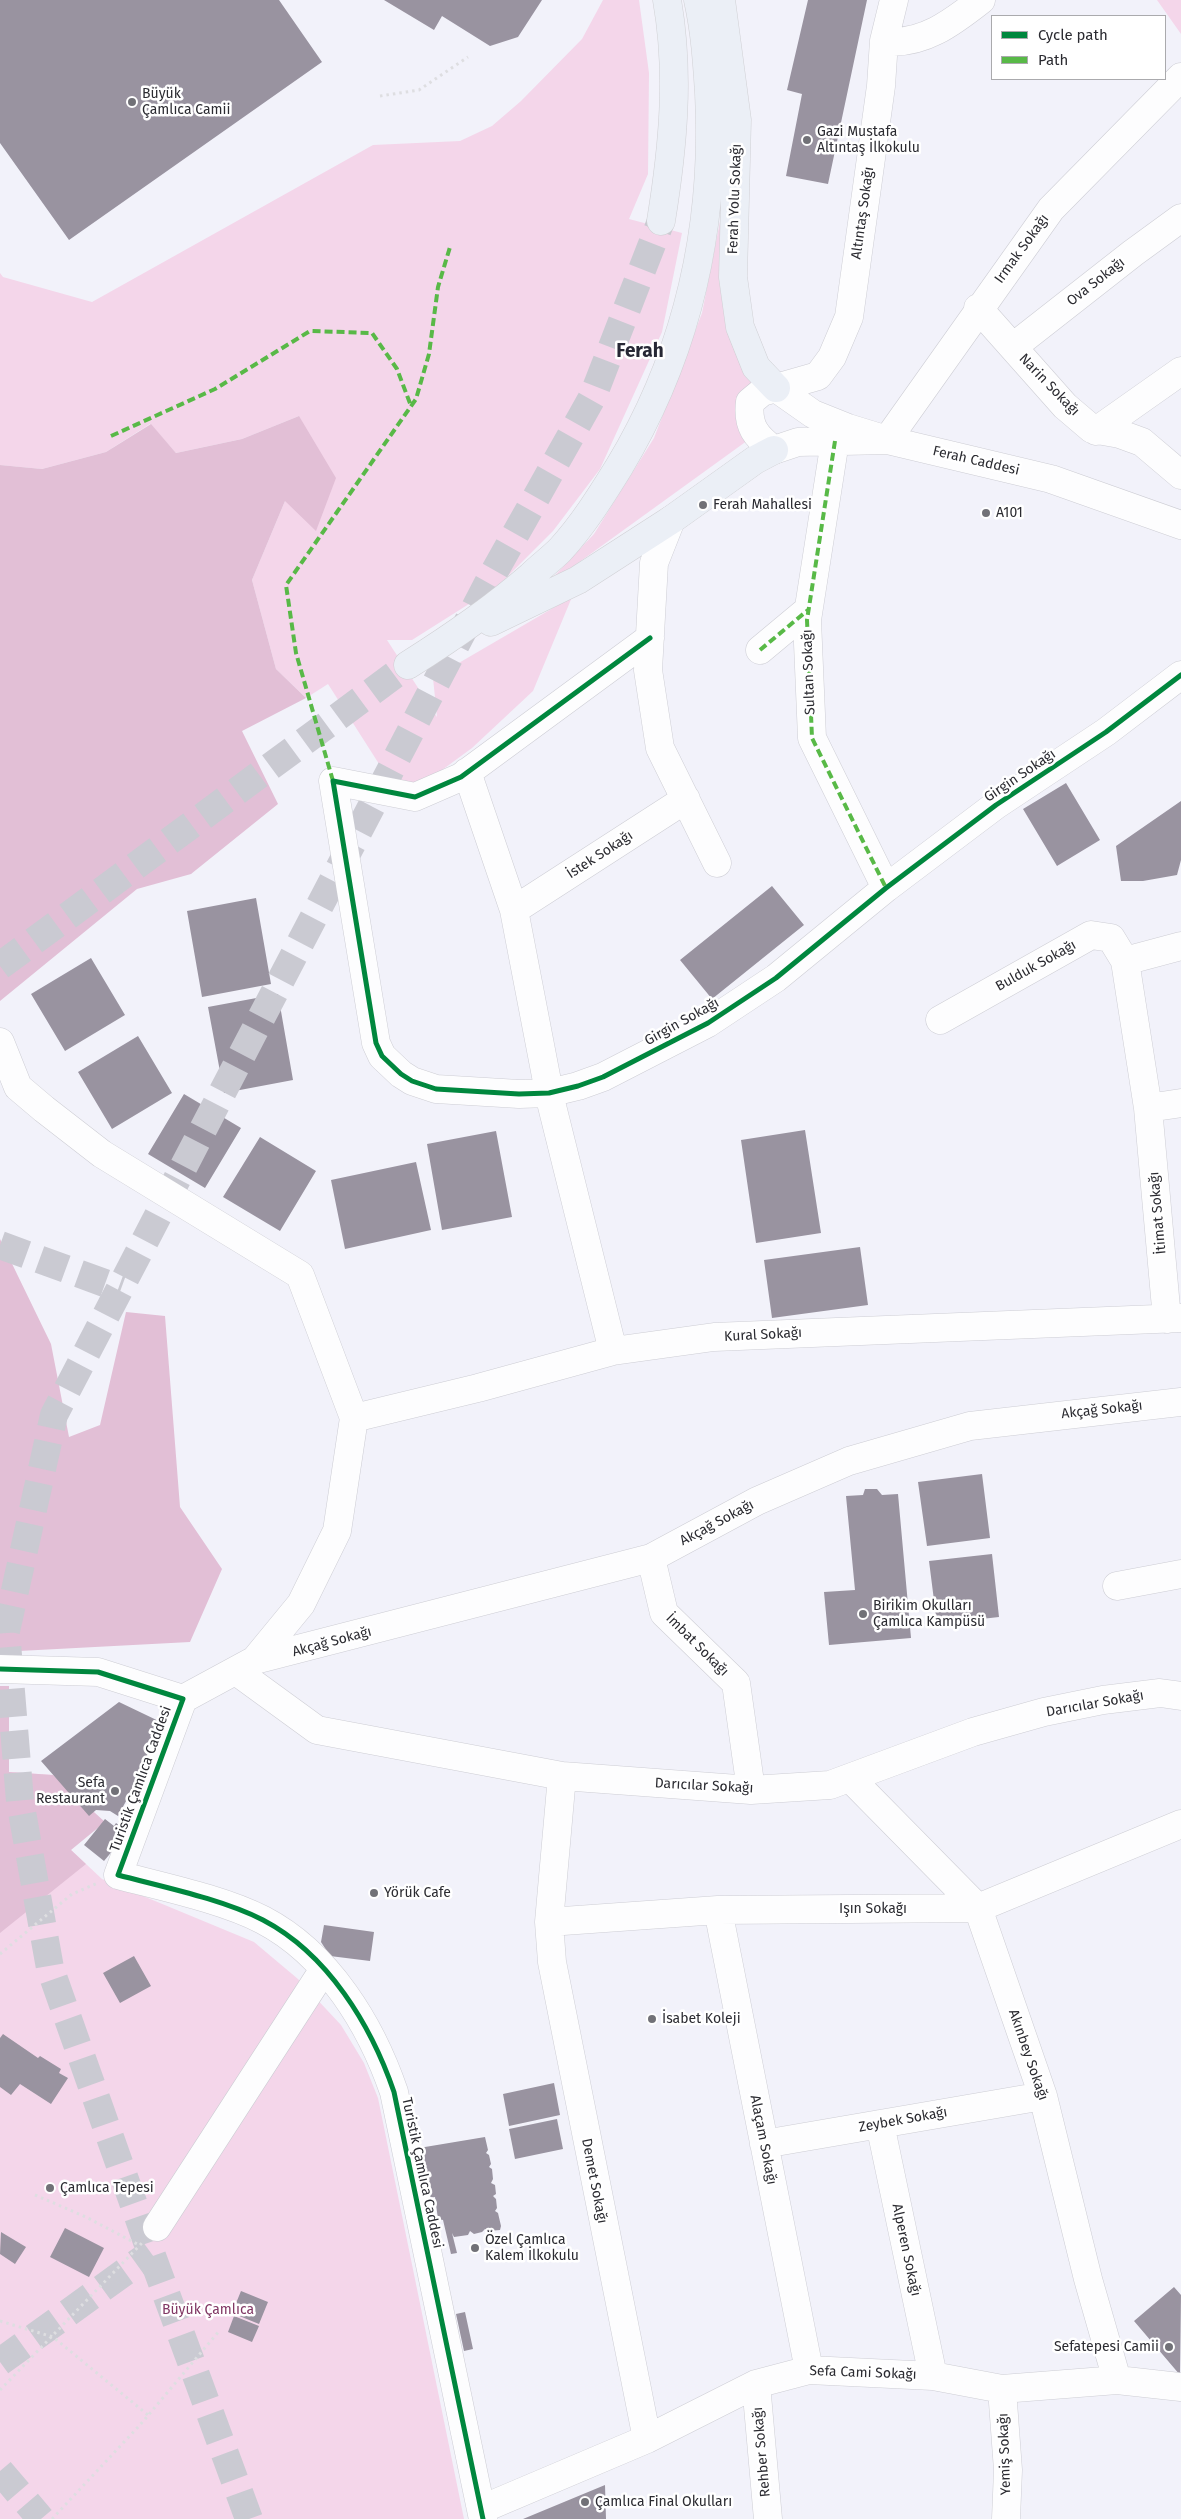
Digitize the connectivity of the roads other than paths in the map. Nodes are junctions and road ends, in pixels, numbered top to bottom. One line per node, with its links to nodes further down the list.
1 (667, 0): 9 (main road)
2 (698, 0): 19 (main road)
3 (721, 0): 13 (main road, Ferah Yolu Sokağı)
4 (894, 0): 6 (street, Altıntaş Sokağı)
5 (981, 0): 6 (street)
6 (884, 41): 13 (street, Altıntaş Sokağı)
7 (1181, 77): 10 (street, Irmak Sokağı)
8 (1181, 218): 11 (street, Ova Sokağı)
9 (661, 221)
10 (978, 308): 11 (street, Narin Sokağı); 15 (street, Irmak Sokağı)
11 (1013, 347): 14 (street, Narin Sokağı)
12 (1181, 371): 14 (street)
13 (776, 388): 15 (street, Ferah Caddesi); 17 (street, Altıntaş Sokağı)
14 (1096, 431): 18 (street)
15 (887, 440): 16 (street); 20 (street, Ferah Caddesi)
16 (835, 441): 17 (street); 21 (street, Sultan Sokağı)
17 (774, 450): 19 (main road)
18 (1181, 475)
19 (671, 520): 22 (street)
20 (1181, 526)
21 (808, 610): 23 (street); 28 (street, Sultan Sokağı)
22 (650, 638): 25 (street); 26 (street)
23 (760, 650)
24 (1181, 675): 28 (street, Girgin Sokağı)
25 (467, 772): 29 (street); 34 (street, Girgin Sokağı)
26 (686, 799): 27 (street); 29 (street, İstek Sokağı)
27 (717, 863)
28 (886, 888): 34 (street, Girgin Sokağı)
29 (514, 910): 34 (street)
30 (1181, 946): 31 (street)
31 (1125, 961): 32 (street, Bulduk Sokağı); 36 (street, İtimat Sokağı)
32 (940, 1020)
33 (0, 1042): 40 (street)
34 (549, 1093): 38 (street)
35 (1181, 1103): 36 (street)
36 (1148, 1108): 37 (street, İtimat Sokağı)
37 (1174, 1318): 38 (street, Kural Sokağı)
38 (613, 1351): 40 (street, Kural Sokağı)
39 (1181, 1402): 41 (street, Akçağ Sokağı)
40 (354, 1418): 44 (street)
41 (651, 1558): 44 (street, Akçağ Sokağı); 50 (street, İmbat Sokağı)
42 (1181, 1574): 43 (street)
43 (1116, 1586)
44 (245, 1665): 47 (street); 48 (street, Darıcılar Sokağı)
45 (0, 1668): 47 (street, Turistik Çamlıca Caddesi)
46 (1181, 1696): 49 (street, Darıcılar Sokağı)
47 (183, 1699): 55 (street, Turistik Çamlıca Caddesi)
48 (562, 1776): 50 (street, Darıcılar Sokağı); 54 (street, Demet Sokağı)
49 (850, 1778): 50 (street, Darıcılar Sokağı); 52 (street, Akınbey Sokağı)
50 (751, 1790)
51 (1181, 1824): 52 (street, Işın Sokağı)
52 (978, 1908): 53 (street, Işın Sokağı); 56 (street, Akınbey Sokağı)
53 (718, 1910): 54 (street, Işın Sokağı); 58 (street, Alaçam Sokağı)
54 (549, 1922): 66 (street, Demet Sokağı)
55 (324, 1969): 59 (street); 67 (street, Turistik Çamlıca Caddesi)
56 (1042, 2096): 57 (street, Zeybek Sokağı); 62 (street, Akınbey Sokağı)
57 (880, 2124): 58 (street, Zeybek Sokağı); 61 (street, Alperen Sokağı)
58 (764, 2144): 60 (street, Alaçam Sokağı)
59 (148, 2236)
60 (809, 2370): 61 (street, Sefa Cami Sokağı); 63 (street, Sefa Cami Sokağı)
61 (933, 2376): 65 (street, Sefa Cami Sokağı)
62 (1117, 2380): 64 (street, Sefa Cami Sokağı); 65 (street, Sefa Cami Sokağı)
63 (756, 2384): 66 (street, Sefa Cami Sokağı); 68 (street, Rehber Sokağı)
64 (1181, 2387)
65 (1002, 2389): 69 (street, Yemiş Sokağı)
66 (647, 2439): 67 (street, Sefa Cami Sokağı)
67 (483, 2514)
68 (768, 2519)
69 (1006, 2519)

